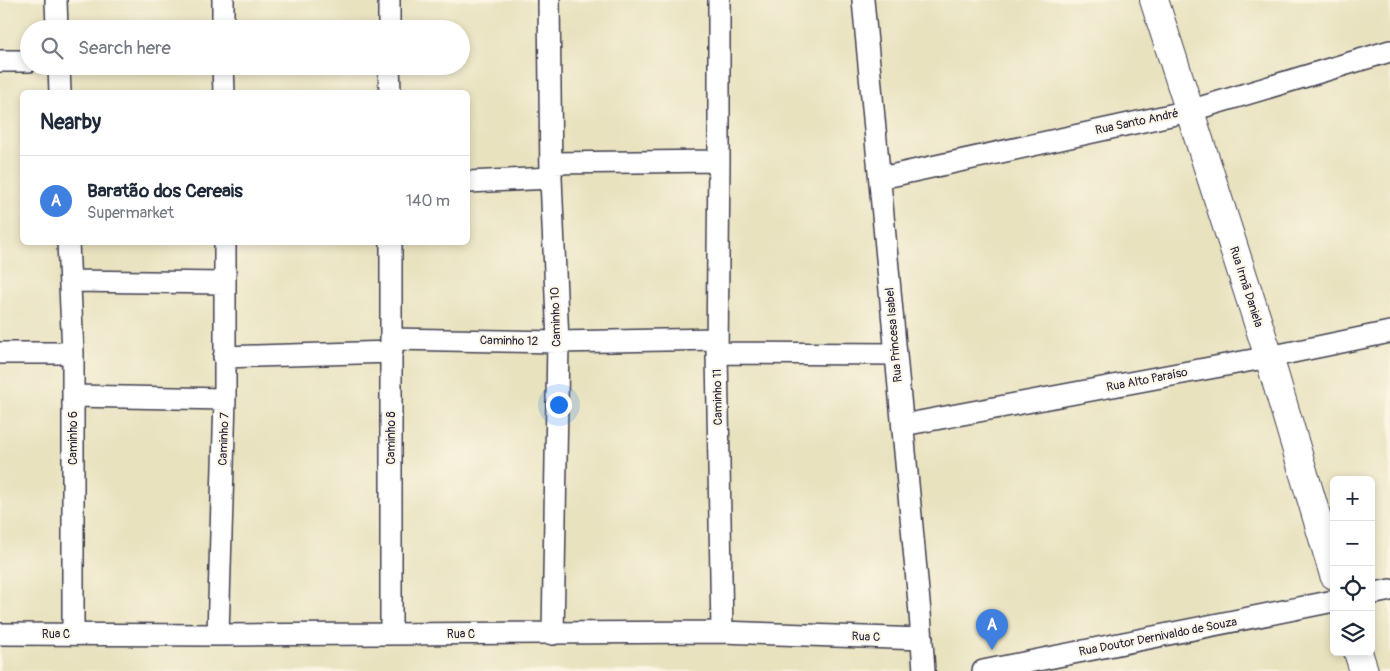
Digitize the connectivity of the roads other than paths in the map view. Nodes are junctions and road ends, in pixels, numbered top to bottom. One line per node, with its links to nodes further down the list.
1 (56, 0): 8 (street)
2 (223, 0): 9 (street)
3 (389, 0): 10 (street)
4 (549, 0): 22 (street, Caminho 10)
5 (719, 0): 21 (street, Caminho 11)
6 (863, 0): 23 (street, Rua Princesa Isabel)
7 (1154, 0): 20 (street, Rua Irmã Daniela)
8 (57, 20)
9 (223, 20)
10 (389, 20)
11 (1390, 51): 20 (street, Rua Santo André)
12 (0, 61): 13 (street)
13 (20, 61)
14 (59, 75): 17 (street)
15 (224, 75): 18 (street)
16 (390, 75): 19 (street)
17 (60, 90)
18 (224, 90)
19 (390, 90)
20 (1189, 111): 23 (street, Rua Santo André); 38 (street, Rua Irmã Daniela)
21 (719, 161): 22 (street); 33 (street, Caminho 11)
22 (551, 171): 24 (street); 31 (street, Caminho 10)
23 (881, 178): 36 (street, Rua Princesa Isabel)
24 (470, 182)
25 (68, 245): 28 (street, Caminho 6)
26 (225, 245): 29 (street, Caminho 7)
27 (391, 245): 32 (street, Caminho 8)
28 (71, 282): 29 (street); 35 (street, Caminho 6)
29 (225, 284): 37 (street, Caminho 7)
30 (1390, 332): 38 (street, Rua Alto Paraíso)
31 (558, 342): 32 (street, Caminho 12); 33 (street, Caminho 12); 50 (street, Caminho 10)
32 (391, 346): 37 (street, Caminho 12); 49 (street, Caminho 8)
33 (717, 346): 36 (street, Caminho 12); 46 (street, Caminho 11)
34 (0, 353): 35 (street)
35 (73, 353): 39 (street, Caminho 6)
36 (896, 354): 41 (street, Rua Princesa Isabel)
37 (224, 357): 40 (street, Caminho 7)
38 (1269, 357): 41 (street, Rua Alto Paraíso); 42 (street, Rua Irmã Daniela)
39 (73, 396): 40 (street); 48 (street, Caminho 6)
40 (225, 399): 51 (street, Caminho 7)
41 (903, 425): 52 (street, Rua Princesa Isabel)
42 (1331, 566)
43 (1390, 590): 44 (street)
44 (1375, 593)
45 (1330, 603): 55 (street, Rua Doutor Dernivaldo de Souza)
46 (722, 632): 50 (street, Rua C); 52 (street, Rua C)
47 (0, 634): 48 (street, Rua C)
48 (73, 634): 51 (street, Rua C)
49 (391, 634): 50 (street, Rua C); 51 (street, Rua C)
50 (553, 634)
51 (218, 635)
52 (922, 639): 54 (street, Rua Princesa Isabel)
53 (1359, 656): 56 (street)
54 (924, 671)
55 (982, 671)
56 (1364, 671)

